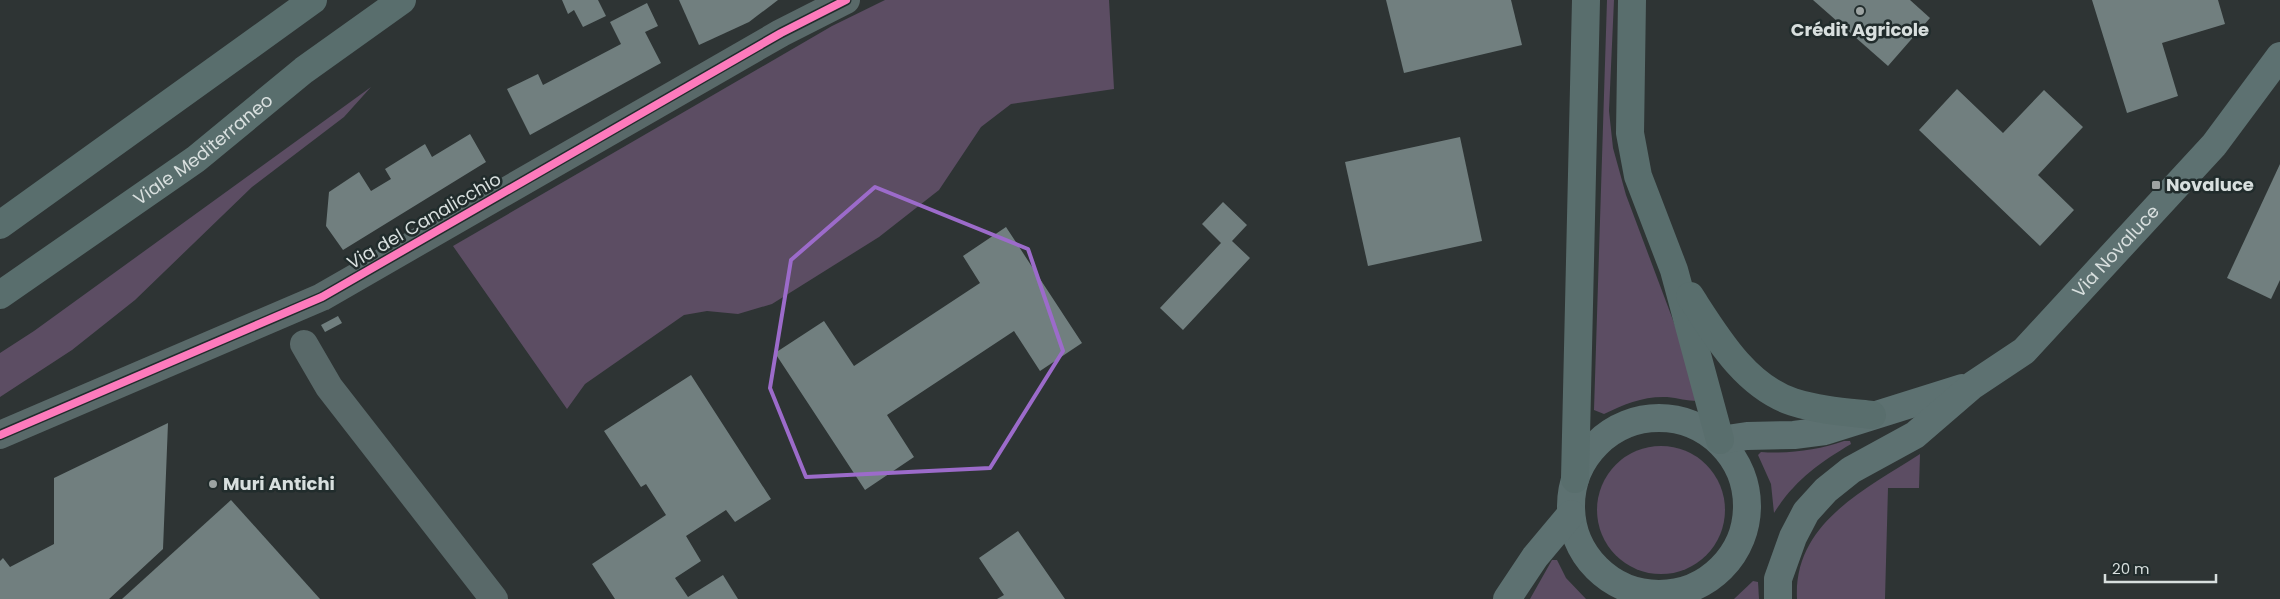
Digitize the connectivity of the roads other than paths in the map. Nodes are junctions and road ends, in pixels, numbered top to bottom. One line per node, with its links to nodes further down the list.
1 (313, 0): 7 (highway)
2 (402, 0): 9 (highway, Viale Mediterraneo)
3 (846, 0): 13 (street, Via del Canalicchio)
4 (1586, 0): 15 (highway)
5 (1632, 0): 8 (highway)
6 (2280, 56): 11 (main road, Via Novaluce)
7 (0, 225)
8 (1674, 270): 12 (highway); 14 (highway)
9 (0, 295)
10 (304, 344): 18 (street)
11 (1973, 385): 12 (main road); 20 (main road)
12 (1872, 415): 14 (main road)
13 (0, 435)
14 (1720, 440): 15 (main road); 17 (main road)
15 (1575, 479): 16 (main road)
16 (1571, 514): 17 (main road); 19 (main road)
17 (1657, 598)
18 (494, 599)
19 (1507, 599)
20 (1778, 599)

